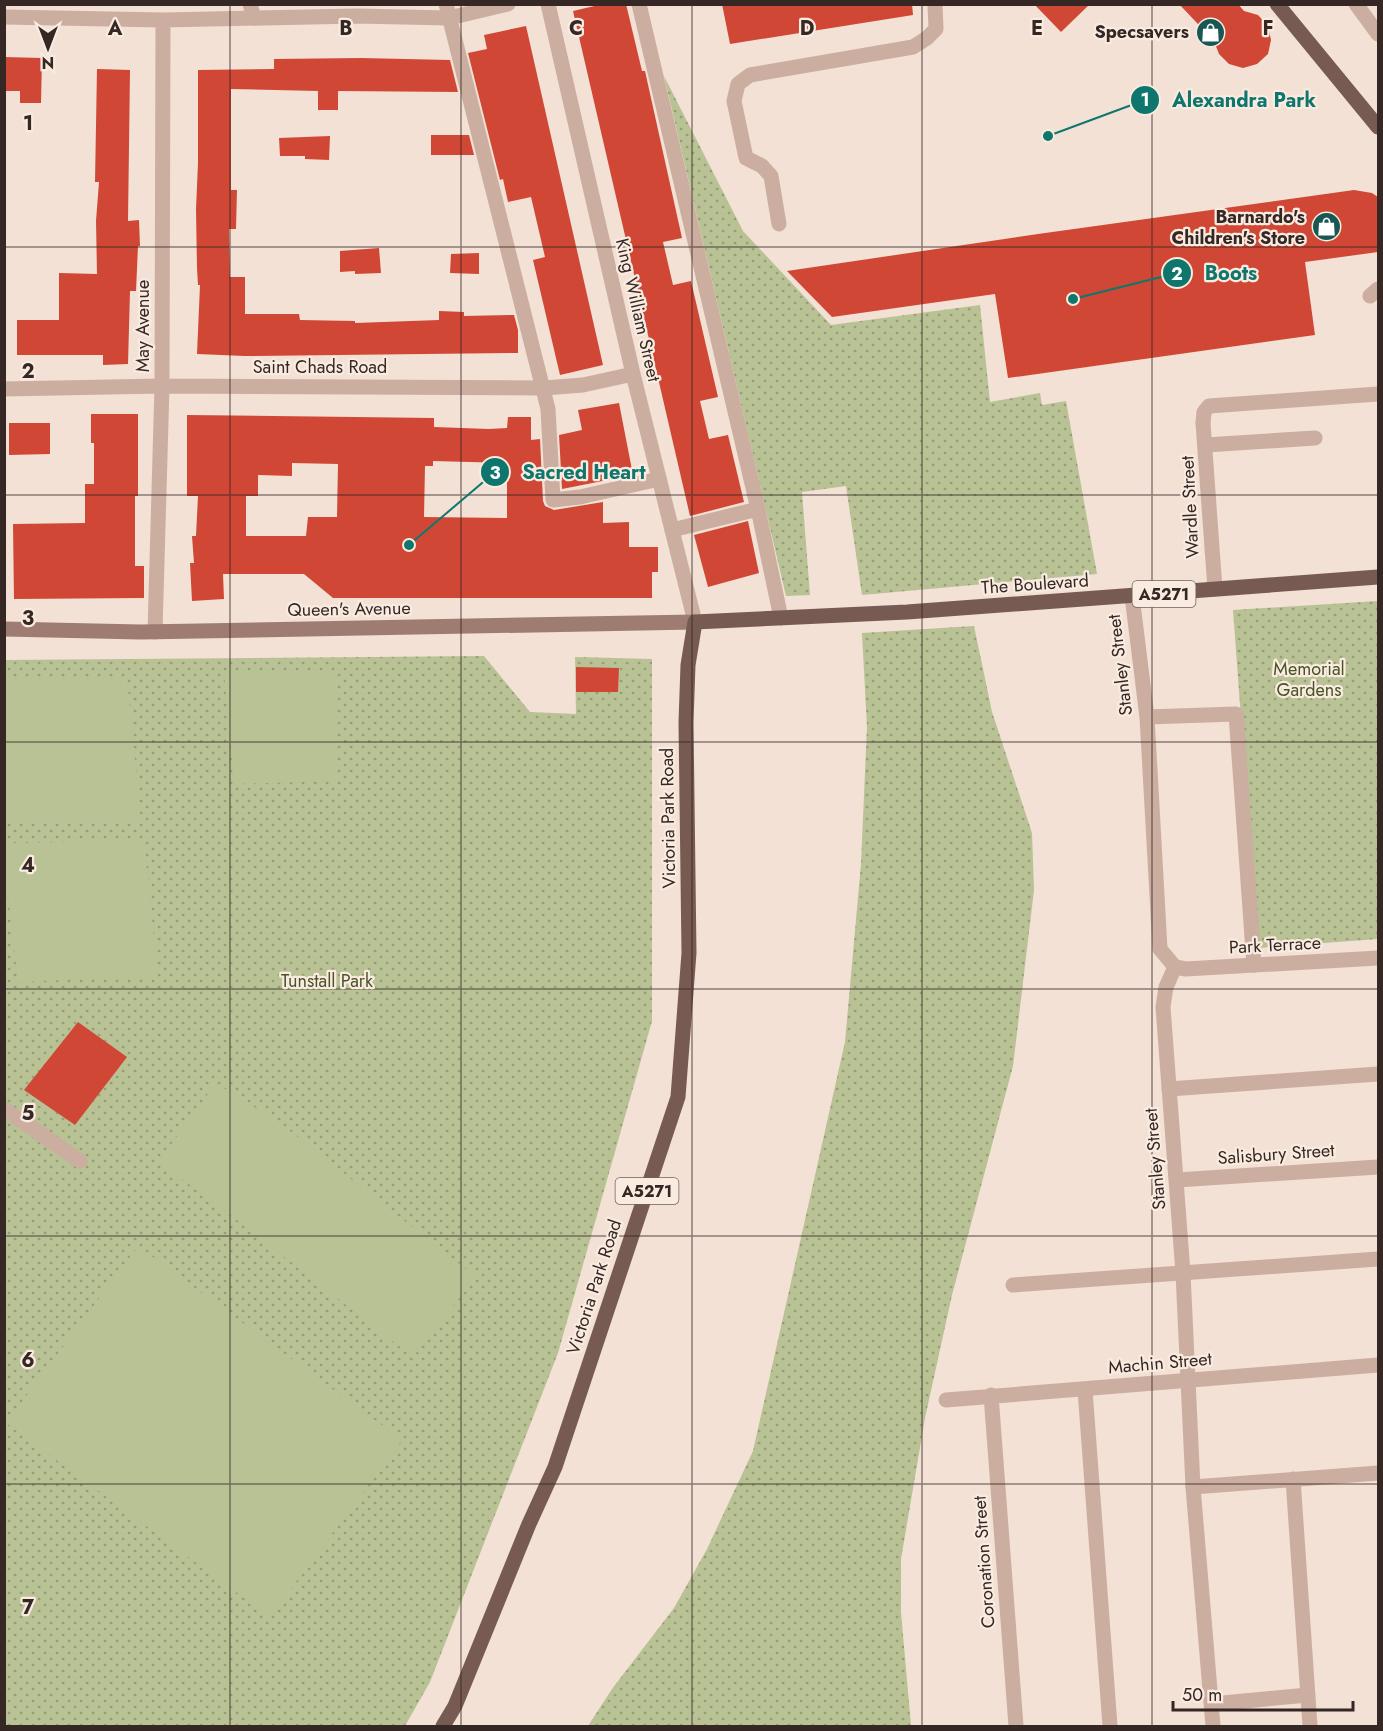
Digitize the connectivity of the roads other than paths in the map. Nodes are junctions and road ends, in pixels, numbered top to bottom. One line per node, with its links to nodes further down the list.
1 (508, 4): 9 (street)
2 (548, 4): 16 (street, King William Street)
3 (639, 4): 24 (street)
4 (935, 4): 15 (street)
5 (1277, 4): 14 (main road)
6 (1356, 4): 13 (street)
7 (355, 10): 8 (street); 9 (street)
8 (252, 11): 12 (street)
9 (448, 11): 18 (street)
10 (132, 12): 11 (street); 12 (street)
11 (4, 18)
12 (163, 20): 17 (street, May Avenue)
13 (1378, 34)
14 (1378, 127)
15 (779, 224)
16 (633, 374): 18 (street, Saint Chads Road); 23 (street, King William Street)
17 (162, 386): 18 (street, Saint Chads Road); 19 (street, Saint Chads Road); 32 (street, May Avenue)
18 (544, 388): 23 (street)
19 (4, 389)
20 (1378, 394): 22 (street, Wardle Street)
21 (1315, 438): 22 (street)
22 (1206, 445): 27 (street, Wardle Street)
23 (659, 479): 25 (street, King William Street)
24 (758, 509): 25 (street); 29 (street)
25 (672, 530): 30 (street, King William Street)
26 (1378, 578): 27 (main road, The Boulevard / A5271)
27 (1215, 590): 28 (main road, The Boulevard / A5271)
28 (1132, 596): 29 (main road, The Boulevard / A5271); 33 (street, Stanley Street)
29 (781, 618): 30 (main road, The Boulevard / A5271)
30 (695, 622): 32 (street, Queen's Avenue); 56 (main road, Victoria Park Road / A5271)
31 (4, 629): 32 (street, Queen's Avenue)
32 (155, 632)
33 (1147, 717): 35 (street); 36 (street, Stanley Street)
34 (1378, 958): 35 (street, Park Terrace)
35 (1254, 965): 36 (street, Park Terrace)
36 (1175, 967): 38 (street, Stanley Street)
37 (1378, 1074): 38 (street)
38 (1169, 1089): 42 (street, Stanley Street)
39 (4, 1109): 40 (street)
40 (81, 1161)
41 (1378, 1167): 42 (street, Salisbury Street)
42 (1177, 1180): 44 (street, Stanley Street)
43 (1378, 1259): 44 (street)
44 (1183, 1273): 45 (street); 47 (street, Stanley Street)
45 (1013, 1286)
46 (1378, 1365): 47 (street, Machin Street)
47 (1188, 1380): 48 (street, Machin Street); 53 (street, Stanley Street)
48 (1085, 1390): 49 (street, Machin Street); 58 (street)
49 (992, 1395): 50 (street, Machin Street); 57 (street, Coronation Street)
50 (946, 1400)
51 (1378, 1473): 52 (street)
52 (1293, 1479): 53 (street); 54 (street)
53 (1193, 1487): 55 (street, Stanley Street)
54 (1308, 1695): 55 (street); 60 (street)
55 (1212, 1704): 59 (street, Stanley Street)
56 (442, 1726)
57 (1016, 1726)
58 (1110, 1726)
59 (1213, 1726)
60 (1310, 1726)

